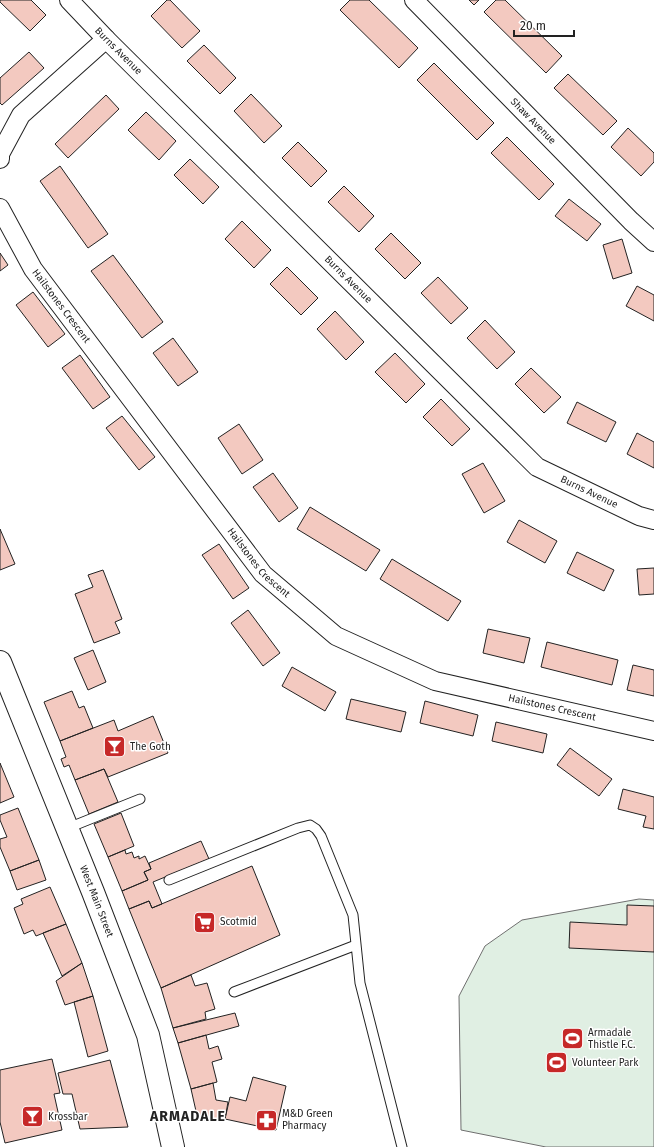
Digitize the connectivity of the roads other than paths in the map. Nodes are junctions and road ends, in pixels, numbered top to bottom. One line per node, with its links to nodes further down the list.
1 (69, 0): 3 (street, Burns Avenue)
2 (414, 0): 6 (street, Shaw Avenue)
3 (106, 39): 4 (street); 7 (street, Burns Avenue)
4 (0, 159)
5 (0, 208): 9 (street, Hailstones Crescent)
6 (654, 242)
7 (654, 520)
8 (0, 662): 11 (main road, West Main Street)
9 (654, 731)
10 (140, 799): 11 (lane)
11 (68, 828): 15 (main road, West Main Street)
12 (169, 880): 13 (lane)
13 (356, 945): 14 (lane); 16 (lane)
14 (234, 992)
15 (173, 1147)
16 (402, 1147)

